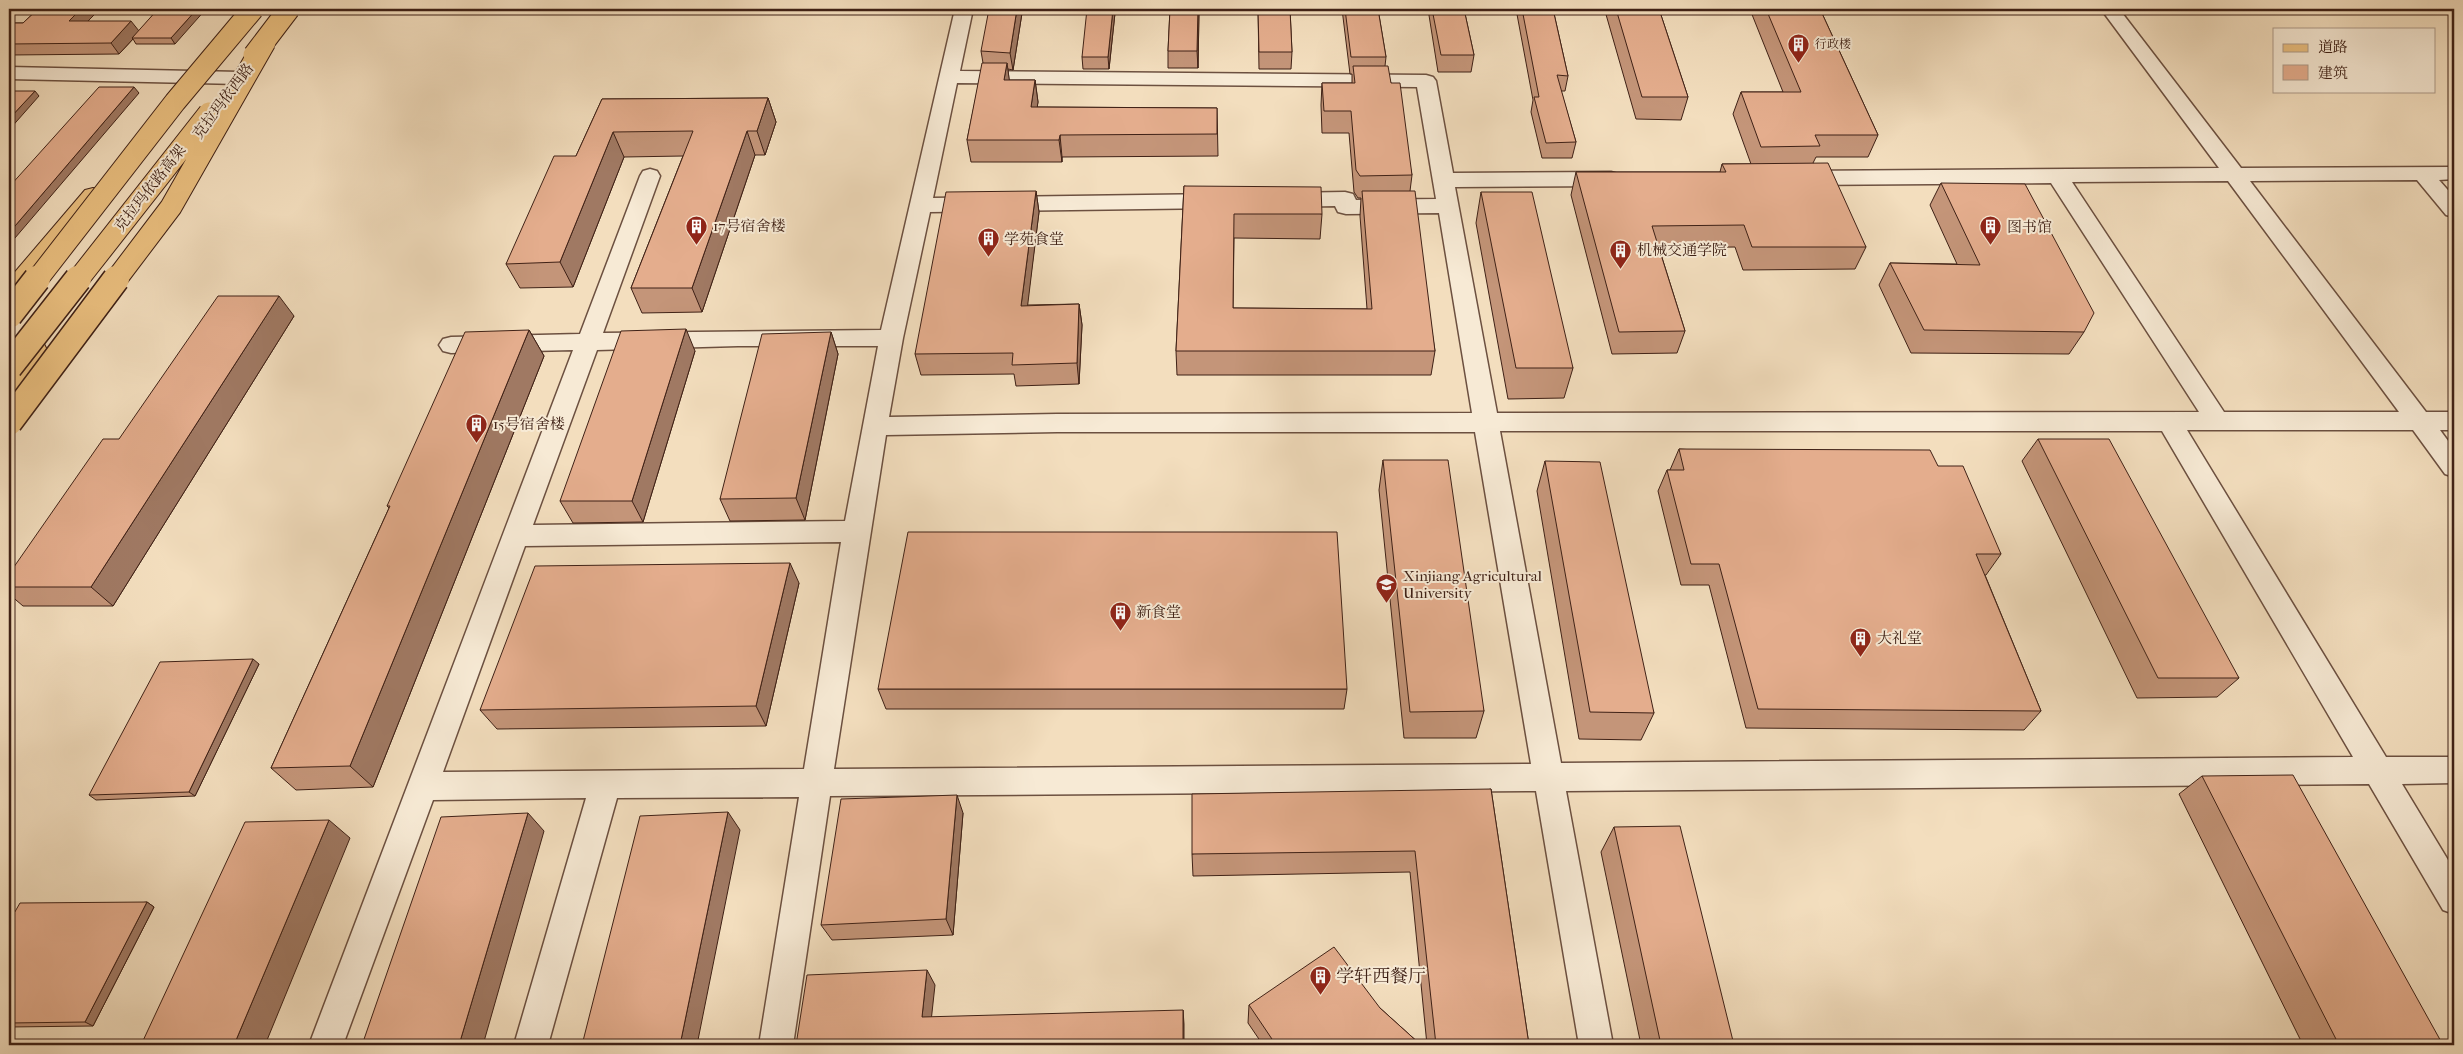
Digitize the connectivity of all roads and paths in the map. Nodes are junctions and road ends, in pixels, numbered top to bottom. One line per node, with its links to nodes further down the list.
1 (240, 9): 27 (main road)
2 (253, 9): 13 (main road, bridge)
3 (260, 9): 10 (main road, 克拉玛依西路)
4 (290, 9): 8 (main road, 克拉玛依路高架, bridge)
5 (295, 9): 12 (main road, 克拉玛依西路)
6 (964, 9): 11 (street)
7 (2110, 9): 16 (street)
8 (265, 42): 34 (main road, 克拉玛依路高架, bridge); 38 (main road, bridge)
9 (9, 73): 10 (street)
10 (208, 77): 12 (street); 30 (main road, 克拉玛依西路)
11 (948, 77): 21 (street); 24 (street)
12 (240, 78): 35 (main road, 克拉玛依西路)
13 (175, 102): 27 (main road, bridge); 29 (main road, bridge)
14 (2422, 173): 15 (street); 16 (street); 26 (street)
15 (2454, 173)
16 (2235, 175): 18 (street); 36 (street)
17 (650, 176): 32 (street)
18 (2058, 176): 19 (street); 40 (street)
19 (1780, 178)
20 (1631, 179): 21 (street)
21 (1443, 180): 25 (street)
22 (1236, 200): 24 (street)
23 (1266, 200): 25 (street)
24 (920, 205): 31 (street)
25 (1448, 206): 41 (street)
26 (2454, 210)
27 (57, 235): 28 (main road)
28 (9, 294)
29 (9, 316)
30 (9, 323)
31 (891, 338): 32 (street); 42 (street)
32 (588, 342): 33 (street); 45 (street)
33 (451, 345)
34 (9, 367)
35 (9, 385)
36 (2419, 421): 37 (street); 40 (street); 43 (street)
37 (2454, 421)
38 (9, 422)
39 (2169, 422): 40 (street); 41 (street); 46 (street)
40 (2218, 422)
41 (1488, 424): 42 (street); 48 (street)
42 (876, 426): 44 (street)
43 (2454, 467)
44 (856, 531): 45 (street); 49 (street)
45 (515, 536): 51 (street)
46 (2377, 770): 47 (street); 48 (street); 52 (street)
47 (2454, 770)
48 (1549, 777): 49 (street); 56 (street)
49 (817, 781): 50 (street); 55 (street)
50 (606, 783): 51 (street); 54 (street)
51 (421, 786): 53 (street)
52 (2454, 899)
53 (326, 1045)
54 (531, 1045)
55 (776, 1045)
56 (1596, 1045)

